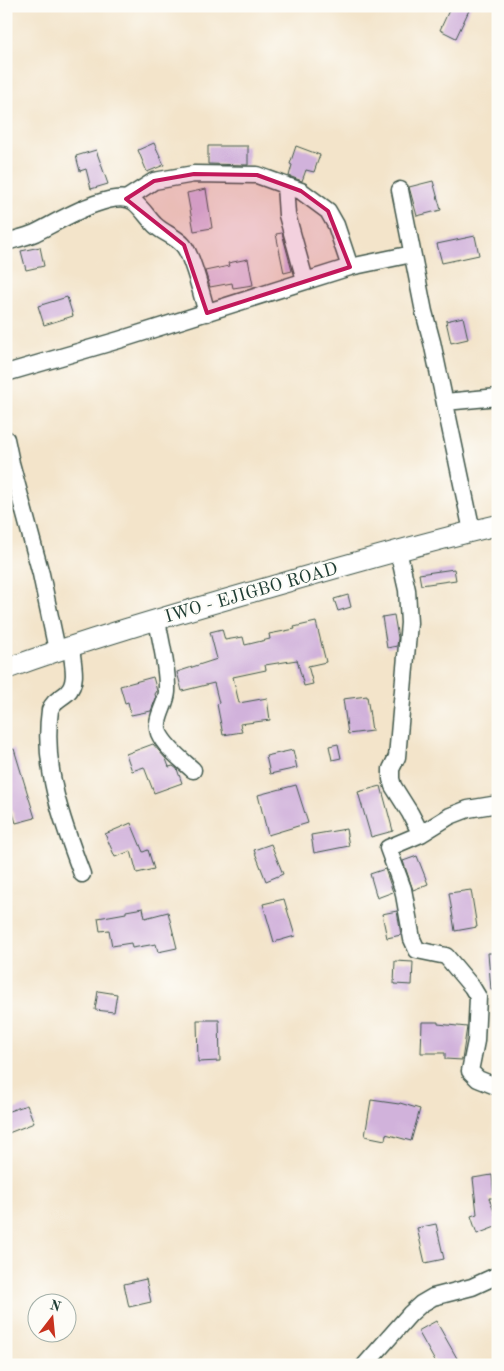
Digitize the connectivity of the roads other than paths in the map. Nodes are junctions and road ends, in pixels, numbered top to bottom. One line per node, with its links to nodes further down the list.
1 (285, 185): 3 (street); 6 (street); 7 (street)
2 (400, 190): 5 (street)
3 (126, 198): 4 (street); 8 (street)
4 (6, 242)
5 (412, 254): 6 (street); 11 (street)
6 (350, 267): 7 (street)
7 (305, 280): 8 (street)
8 (207, 313): 9 (street)
9 (6, 373)
10 (498, 397): 11 (street)
11 (445, 402): 14 (street)
12 (6, 439): 17 (street)
13 (498, 526): 14 (main road, IWO - EJIGBO ROAD)
14 (472, 531): 15 (main road, IWO - EJIGBO ROAD)
15 (398, 550): 16 (main road, IWO - EJIGBO ROAD); 21 (street)
16 (157, 620): 17 (main road, IWO - EJIGBO ROAD); 19 (street)
17 (64, 648): 18 (main road, IWO - EJIGBO ROAD); 22 (street)
18 (6, 669)
19 (192, 770)
20 (498, 804): 21 (street)
21 (420, 834): 23 (street)
22 (82, 874)
23 (498, 1087)
24 (498, 1275): 25 (street)
25 (365, 1365)

